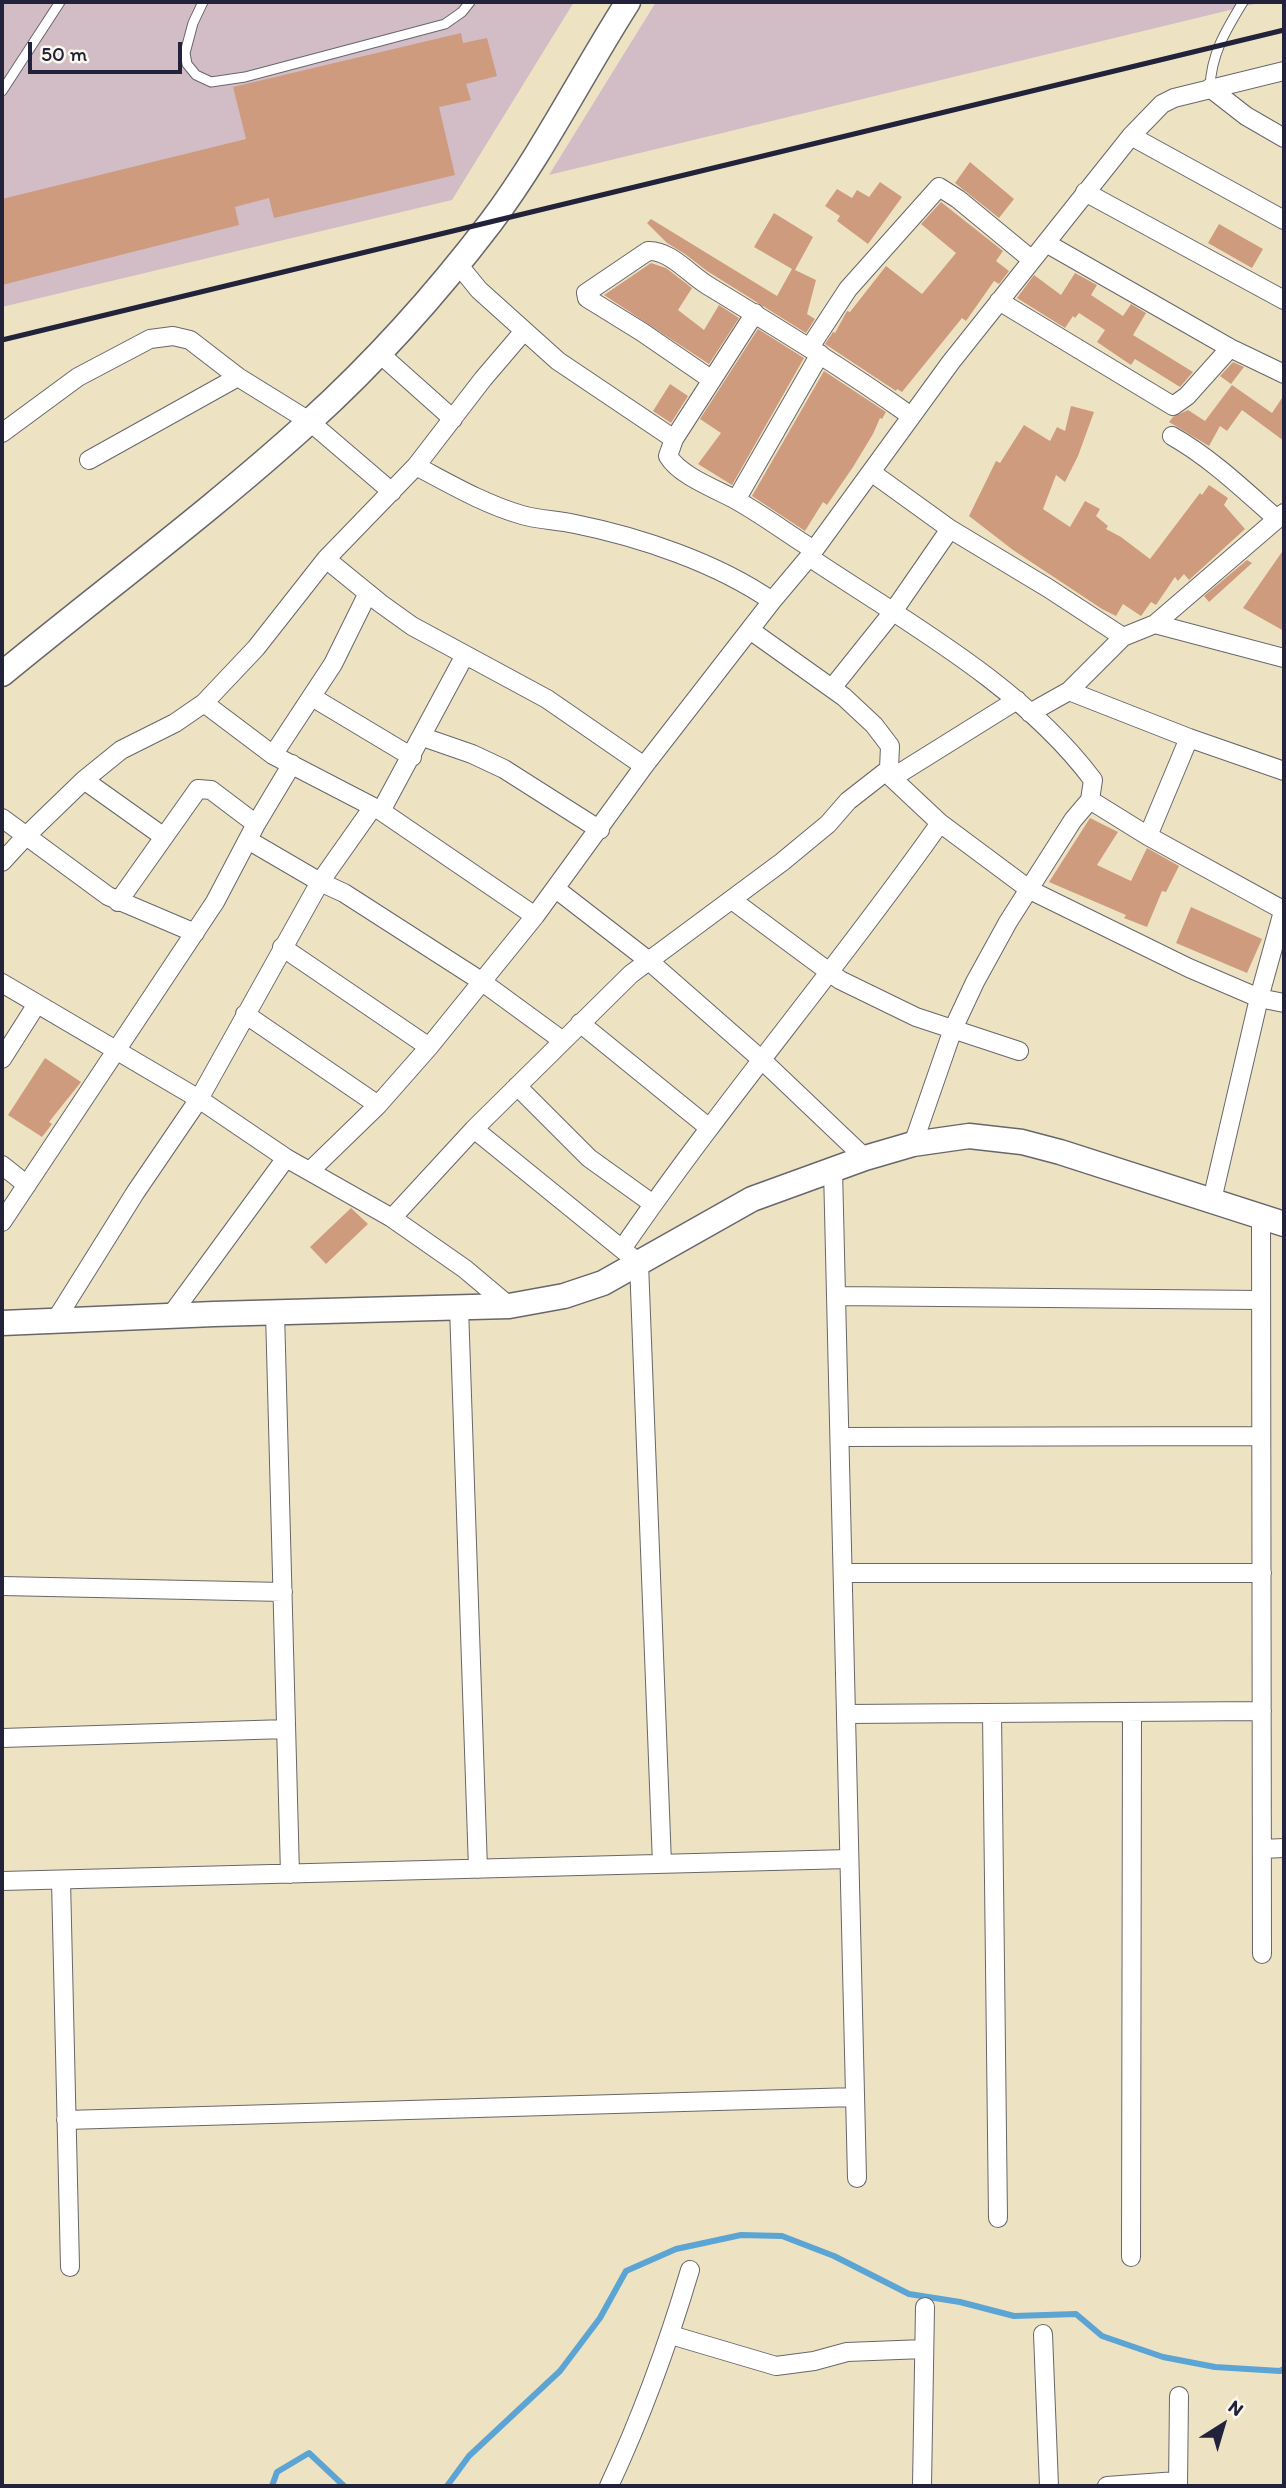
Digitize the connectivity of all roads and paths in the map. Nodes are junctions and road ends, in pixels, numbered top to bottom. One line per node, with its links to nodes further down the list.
1 (60, 2): 8 (lane)
2 (203, 2): 3 (lane)
3 (470, 2)
4 (628, 2): 15 (main road)
5 (1243, 2): 7 (lane)
6 (1284, 71): 7 (street)
7 (1210, 88): 9 (street); 10 (street)
8 (2, 91)
9 (1131, 136): 11 (street); 12 (street)
10 (1284, 138)
11 (1085, 192): 13 (street); 16 (street)
12 (1284, 220)
13 (1046, 243): 14 (street); 20 (street)
14 (1032, 260): 17 (street); 21 (street)
15 (457, 263): 19 (street); 22 (main road)
16 (1284, 300)
17 (999, 301): 20 (street); 26 (street)
18 (755, 313): 21 (street); 25 (street); 25 (street)
19 (524, 331): 27 (street); 31 (street)
20 (1230, 348): 23 (street)
21 (815, 351): 26 (street); 36 (street)
22 (379, 352): 27 (street); 28 (main road)
23 (1284, 374)
24 (238, 377): 28 (street); 29 (street); 32 (street)
25 (712, 380): 31 (street)
26 (911, 416): 34 (street)
27 (453, 419): 33 (street)
28 (309, 421): 35 (street); 49 (main road)
29 (2, 433)
30 (1172, 436): 37 (street)
31 (674, 439): 36 (street)
32 (89, 460)
33 (416, 466): 35 (street); 42 (street)
34 (871, 472): 38 (street); 39 (street)
35 (392, 492): 40 (street)
36 (736, 500): 39 (street)
37 (1281, 516): 44 (street)
38 (950, 529): 43 (street); 46 (street)
39 (811, 554): 42 (street); 43 (street)
40 (326, 559): 41 (street); 53 (street)
41 (368, 593): 47 (street); 52 (street)
42 (772, 601): 45 (street)
43 (892, 613): 50 (street); 54 (street)
44 (1155, 624): 46 (street); 48 (street)
45 (750, 630): 50 (street); 60 (street)
46 (1123, 637): 51 (street)
47 (465, 655): 55 (street); 60 (street)
48 (1284, 658)
49 (2, 674)
50 (832, 688): 62 (street)
51 (1069, 691): 54 (street); 56 (street)
52 (312, 697): 57 (street); 58 (street)
53 (204, 703): 57 (street); 63 (street)
54 (1023, 706): 62 (street); 64 (street)
55 (423, 737): 58 (street); 68 (street)
56 (1189, 738): 61 (street); 70 (street)
57 (274, 755): 59 (street)
58 (412, 757): 65 (street)
59 (292, 764): 65 (street); 69 (street)
60 (644, 766): 68 (street)
61 (1284, 771)
62 (891, 773): 67 (street); 77 (street)
63 (84, 780): 71 (street); 72 (street)
64 (1090, 800): 70 (street); 76 (street)
65 (377, 809): 74 (street); 80 (street)
66 (2, 818): 71 (street)
67 (940, 823): 76 (street); 84 (street)
68 (600, 830): 75 (street)
69 (252, 832): 72 (street); 74 (street); 81 (street)
70 (1148, 836): 79 (street)
71 (24, 837): 73 (street); 78 (street)
72 (164, 837): 78 (street)
73 (2, 862)
74 (320, 882): 82 (street); 85 (street)
75 (556, 889): 80 (street); 83 (street)
76 (1030, 890): 87 (street); 92 (street)
77 (732, 900): 83 (street); 84 (street)
78 (118, 902): 81 (street)
79 (1284, 909): 87 (street)
80 (535, 916): 85 (street)
81 (195, 933): 95 (street)
82 (282, 947): 90 (street); 94 (street)
83 (649, 961): 91 (street); 98 (street)
84 (830, 973): 92 (street); 98 (street)
85 (481, 981): 93 (street); 94 (street)
86 (2, 983): 89 (street)
87 (1259, 998): 88 (street); 111 (street)
88 (1284, 1003)
89 (37, 1004): 95 (street); 97 (street)
90 (245, 1014): 100 (street); 101 (street)
91 (580, 1023): 93 (street); 102 (street)
92 (953, 1029): 96 (street); 104 (street)
93 (562, 1041): 99 (street)
94 (429, 1047): 101 (street)
95 (114, 1050): 100 (street); 110 (street)
96 (1019, 1051)
97 (2, 1059)
98 (762, 1060): 102 (street); 106 (street)
99 (517, 1086): 103 (street); 112 (street)
100 (199, 1099): 105 (street); 123 (street)
101 (378, 1105): 109 (street)
102 (708, 1127): 112 (street)
103 (474, 1129): 113 (street); 116 (street)
104 (913, 1144): 106 (main road); 111 (main road)
105 (286, 1158): 109 (street); 122 (street)
106 (865, 1158): 108 (main road)
107 (2, 1165): 110 (street)
108 (833, 1169): 116 (main road); 117 (street)
109 (310, 1171): 113 (street)
110 (27, 1185): 115 (street)
111 (1212, 1200): 114 (main road)
112 (653, 1204): 116 (street)
113 (392, 1218): 119 (street)
114 (1273, 1220): 118 (street)
115 (2, 1222)
116 (630, 1256): 119 (main road); 140 (street)
117 (836, 1296): 118 (street); 126 (street)
118 (1261, 1300): 125 (street)
119 (509, 1306): 120 (main road)
120 (459, 1307): 121 (main road); 141 (street)
121 (275, 1312): 122 (main road); 130 (street)
122 (171, 1315): 123 (main road)
123 (55, 1321): 124 (main road)
124 (2, 1323)
125 (1261, 1436): 126 (street); 128 (street)
126 (840, 1437): 127 (street)
127 (843, 1573): 128 (street); 134 (street)
128 (1262, 1573): 131 (street)
129 (2, 1587): 130 (street)
130 (283, 1592): 135 (street)
131 (1262, 1711): 132 (street); 137 (street)
132 (1132, 1712): 133 (street); 150 (street)
133 (992, 1713): 134 (street); 149 (street)
134 (846, 1714): 139 (street)
135 (286, 1728): 136 (street); 142 (street)
136 (2, 1738)
137 (1262, 1849): 138 (street); 145 (street)
138 (1284, 1849)
139 (849, 1859): 140 (street); 146 (street)
140 (662, 1864): 141 (street)
141 (478, 1869): 142 (street)
142 (290, 1874): 143 (street)
143 (61, 1880): 144 (street); 147 (street)
144 (2, 1881)
145 (1262, 1954)
146 (855, 2097): 147 (street); 148 (street)
147 (66, 2120): 151 (street)
148 (857, 2178)
149 (998, 2218)
150 (1131, 2257)
151 (70, 2267)
152 (690, 2270): 155 (street)
153 (925, 2307): 156 (street)
154 (1043, 2334): 161 (street)
155 (671, 2335): 156 (street); 159 (street)
156 (924, 2349): 160 (street)
157 (1179, 2396): 158 (street)
158 (1178, 2484): 162 (street)
159 (609, 2486)
160 (922, 2486)
161 (1049, 2486)
162 (1107, 2486)

